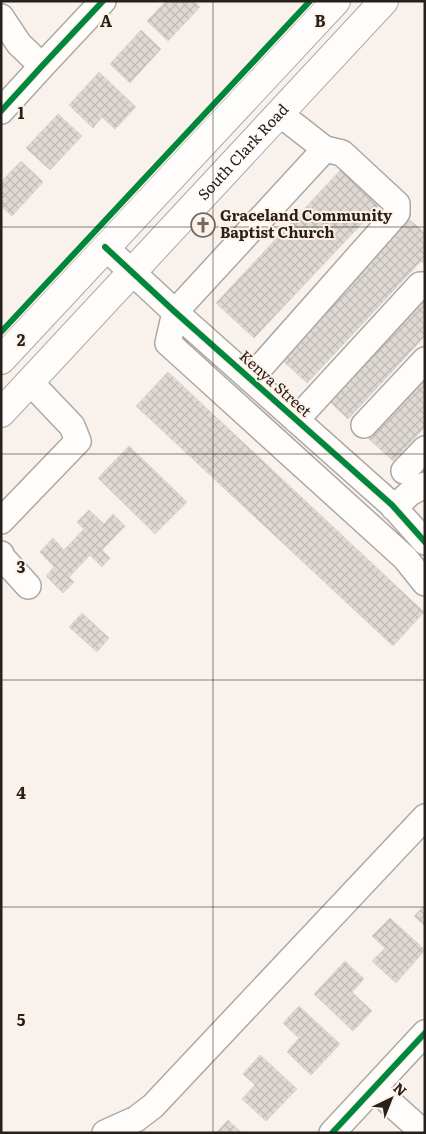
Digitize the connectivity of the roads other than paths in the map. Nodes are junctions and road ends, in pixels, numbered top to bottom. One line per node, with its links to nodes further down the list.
1 (103, 1): 5 (street)
2 (336, 1): 9 (main road)
3 (384, 1): 7 (main road, South Clark Road)
4 (1, 17): 5 (street)
5 (42, 66): 6 (street)
6 (1, 111)
7 (280, 114): 8 (street); 10 (main road, South Clark Road)
8 (325, 149): 12 (street); 15 (street)
9 (106, 247): 10 (street, Kenya Street); 13 (main road)
10 (132, 273): 12 (street, Kenya Street); 16 (main road, South Clark Road)
11 (425, 285): 18 (street)
12 (175, 312): 15 (street, Kenya Street); 27 (street)
13 (1, 360)
14 (425, 360): 19 (street)
15 (250, 378): 18 (street, Kenya Street)
16 (30, 382): 17 (main road, South Clark Road); 24 (street)
17 (1, 413)
18 (296, 420): 23 (street, Kenya Street)
19 (364, 425)
20 (425, 449): 21 (street)
21 (404, 471)
22 (425, 485): 23 (street)
23 (394, 508): 25 (street, Kenya Street)
24 (1, 521)
25 (425, 542)
26 (1, 554): 28 (street)
27 (425, 583)
28 (28, 586)
29 (425, 817): 32 (street)
30 (425, 1033): 31 (street)
31 (374, 1088): 33 (street); 34 (street)
32 (105, 1133)
33 (332, 1133)
34 (424, 1133)

